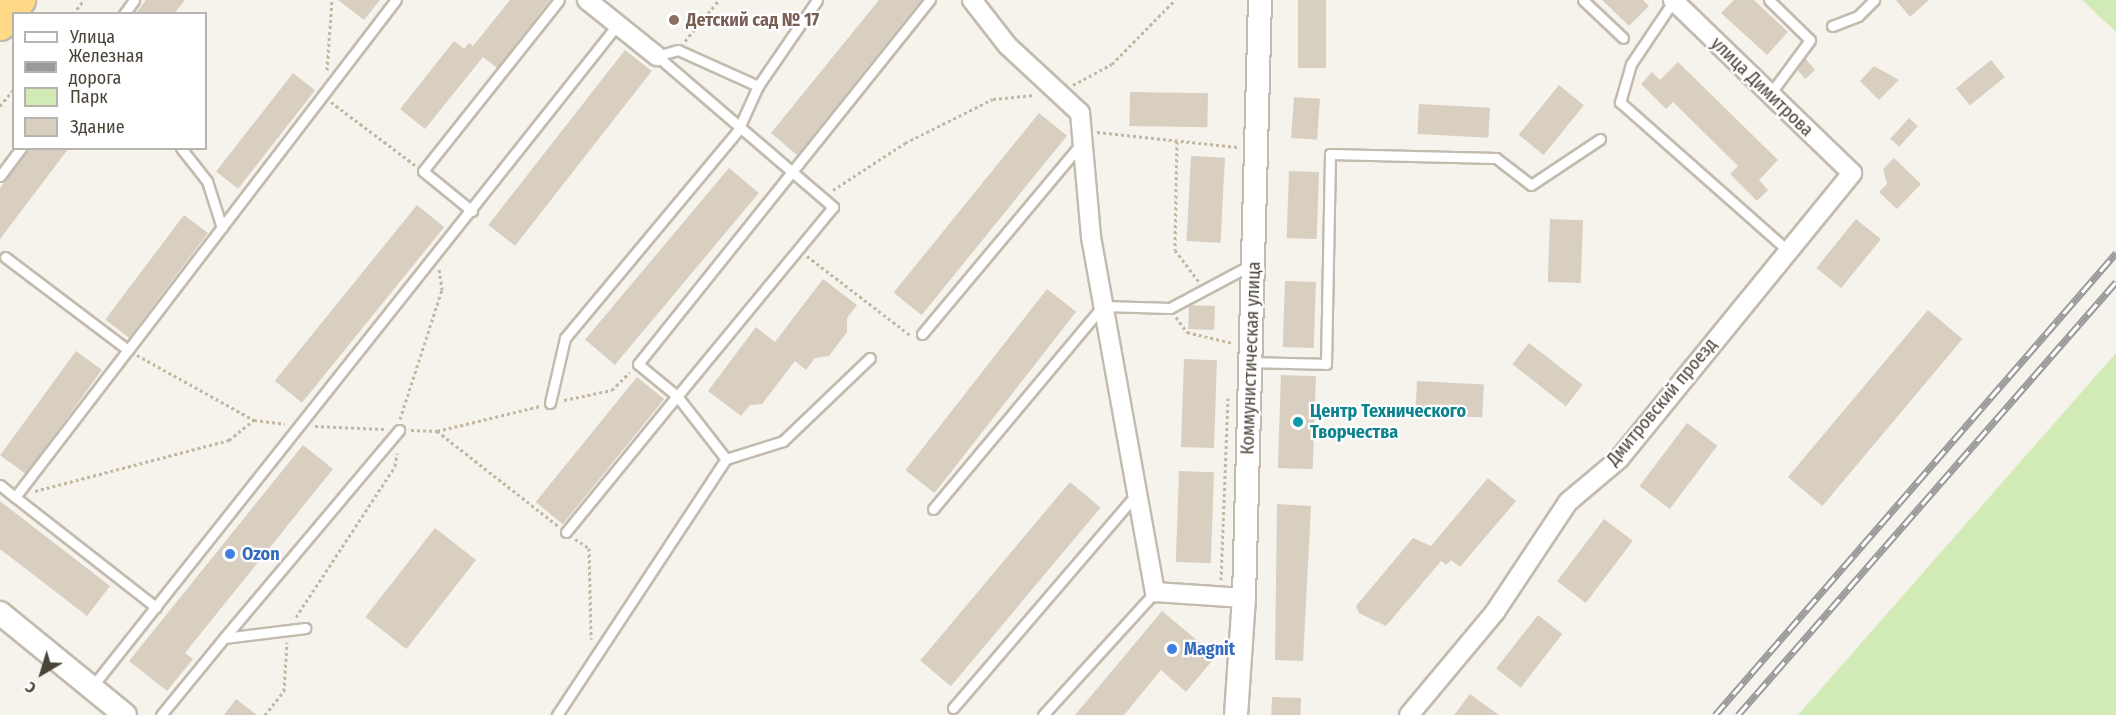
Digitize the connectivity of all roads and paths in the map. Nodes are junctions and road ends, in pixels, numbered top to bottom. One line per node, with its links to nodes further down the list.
1 (84, 0): 16 (path)
2 (332, 0): 28 (path)
3 (396, 0): 28 (lane)
4 (559, 0): 37 (lane)
5 (587, 0): 19 (street)
6 (719, 0): 22 (path)
7 (817, 0): 24 (lane)
8 (930, 0): 39 (lane)
9 (972, 0): 26 (street)
10 (1176, 0): 26 (path)
11 (1260, 0): 34 (street, Коммунистическая улица)
12 (1582, 0): 21 (lane)
13 (1673, 0): 27 (street, улица Димитрова); 45 (lane)
14 (1769, 0): 27 (lane)
15 (1874, 0): 20 (lane)
16 (75, 12)
17 (12, 14): 18 (highway)
18 (0, 25)
19 (617, 26): 23 (street); 42 (lane)
20 (1832, 26)
21 (1623, 38)
22 (678, 50): 23 (lane); 24 (lane)
23 (657, 56): 30 (lane)
24 (758, 86): 30 (lane)
25 (12, 91): 29 (path)
26 (1059, 93): 31 (street); 41 (path)
27 (1770, 94): 38 (street, улица Димитрова)
28 (324, 97): 37 (path); 43 (lane)
29 (0, 106)
30 (738, 130): 39 (lane); 56 (lane)
31 (1084, 135): 33 (path); 49 (street); 51 (lane)
32 (1600, 139): 53 (lane)
33 (1177, 141): 34 (path); 48 (path)
34 (1256, 149): 47 (street, Коммунистическая улица)
35 (20, 150): 40 (lane)
36 (183, 150): 43 (lane)
37 (423, 171): 42 (lane)
38 (1851, 173): 45 (street, Дмитровский проезд)
39 (792, 175): 41 (lane); 55 (lane)
40 (0, 176)
41 (821, 197): 44 (lane)
42 (472, 211): 58 (lane)
43 (222, 228): 52 (lane)
44 (799, 249): 51 (path); 55 (lane)
45 (1786, 250): 80 (street, Дмитровский проезд)
46 (2, 258): 52 (lane)
47 (1253, 264): 48 (lane); 53 (street, Коммунистическая улица)
48 (1205, 290): 50 (lane)
49 (1103, 306): 50 (lane); 62 (street); 64 (lane)
50 (1170, 308): 53 (path)
51 (922, 334)
52 (128, 350): 57 (path); 63 (lane)
53 (1251, 355): 67 (street, Коммунистическая улица)
54 (870, 358): 60 (lane)
55 (677, 396): 60 (lane); 65 (lane)
56 (550, 403)
57 (254, 420): 58 (path); 63 (path)
58 (300, 426): 59 (path); 68 (lane)
59 (399, 430): 65 (path); 71 (lane)
60 (726, 459): 72 (lane)
61 (0, 485): 63 (lane)
62 (1137, 492): 66 (street); 74 (lane)
63 (15, 496): 68 (lane)
64 (933, 509)
65 (566, 532): 72 (path)
66 (1155, 592): 67 (street); 78 (lane)
67 (1244, 598): 79 (street, Коммунистическая улица)
68 (156, 607): 73 (lane)
69 (0, 613): 73 (street)
70 (305, 628): 71 (lane)
71 (224, 638): 76 (lane)
72 (592, 659): 77 (lane)
73 (91, 687): 75 (street)
74 (953, 708)
75 (125, 715)
76 (161, 715)
77 (557, 715)
78 (1043, 715)
79 (1236, 715)
80 (1409, 715)

